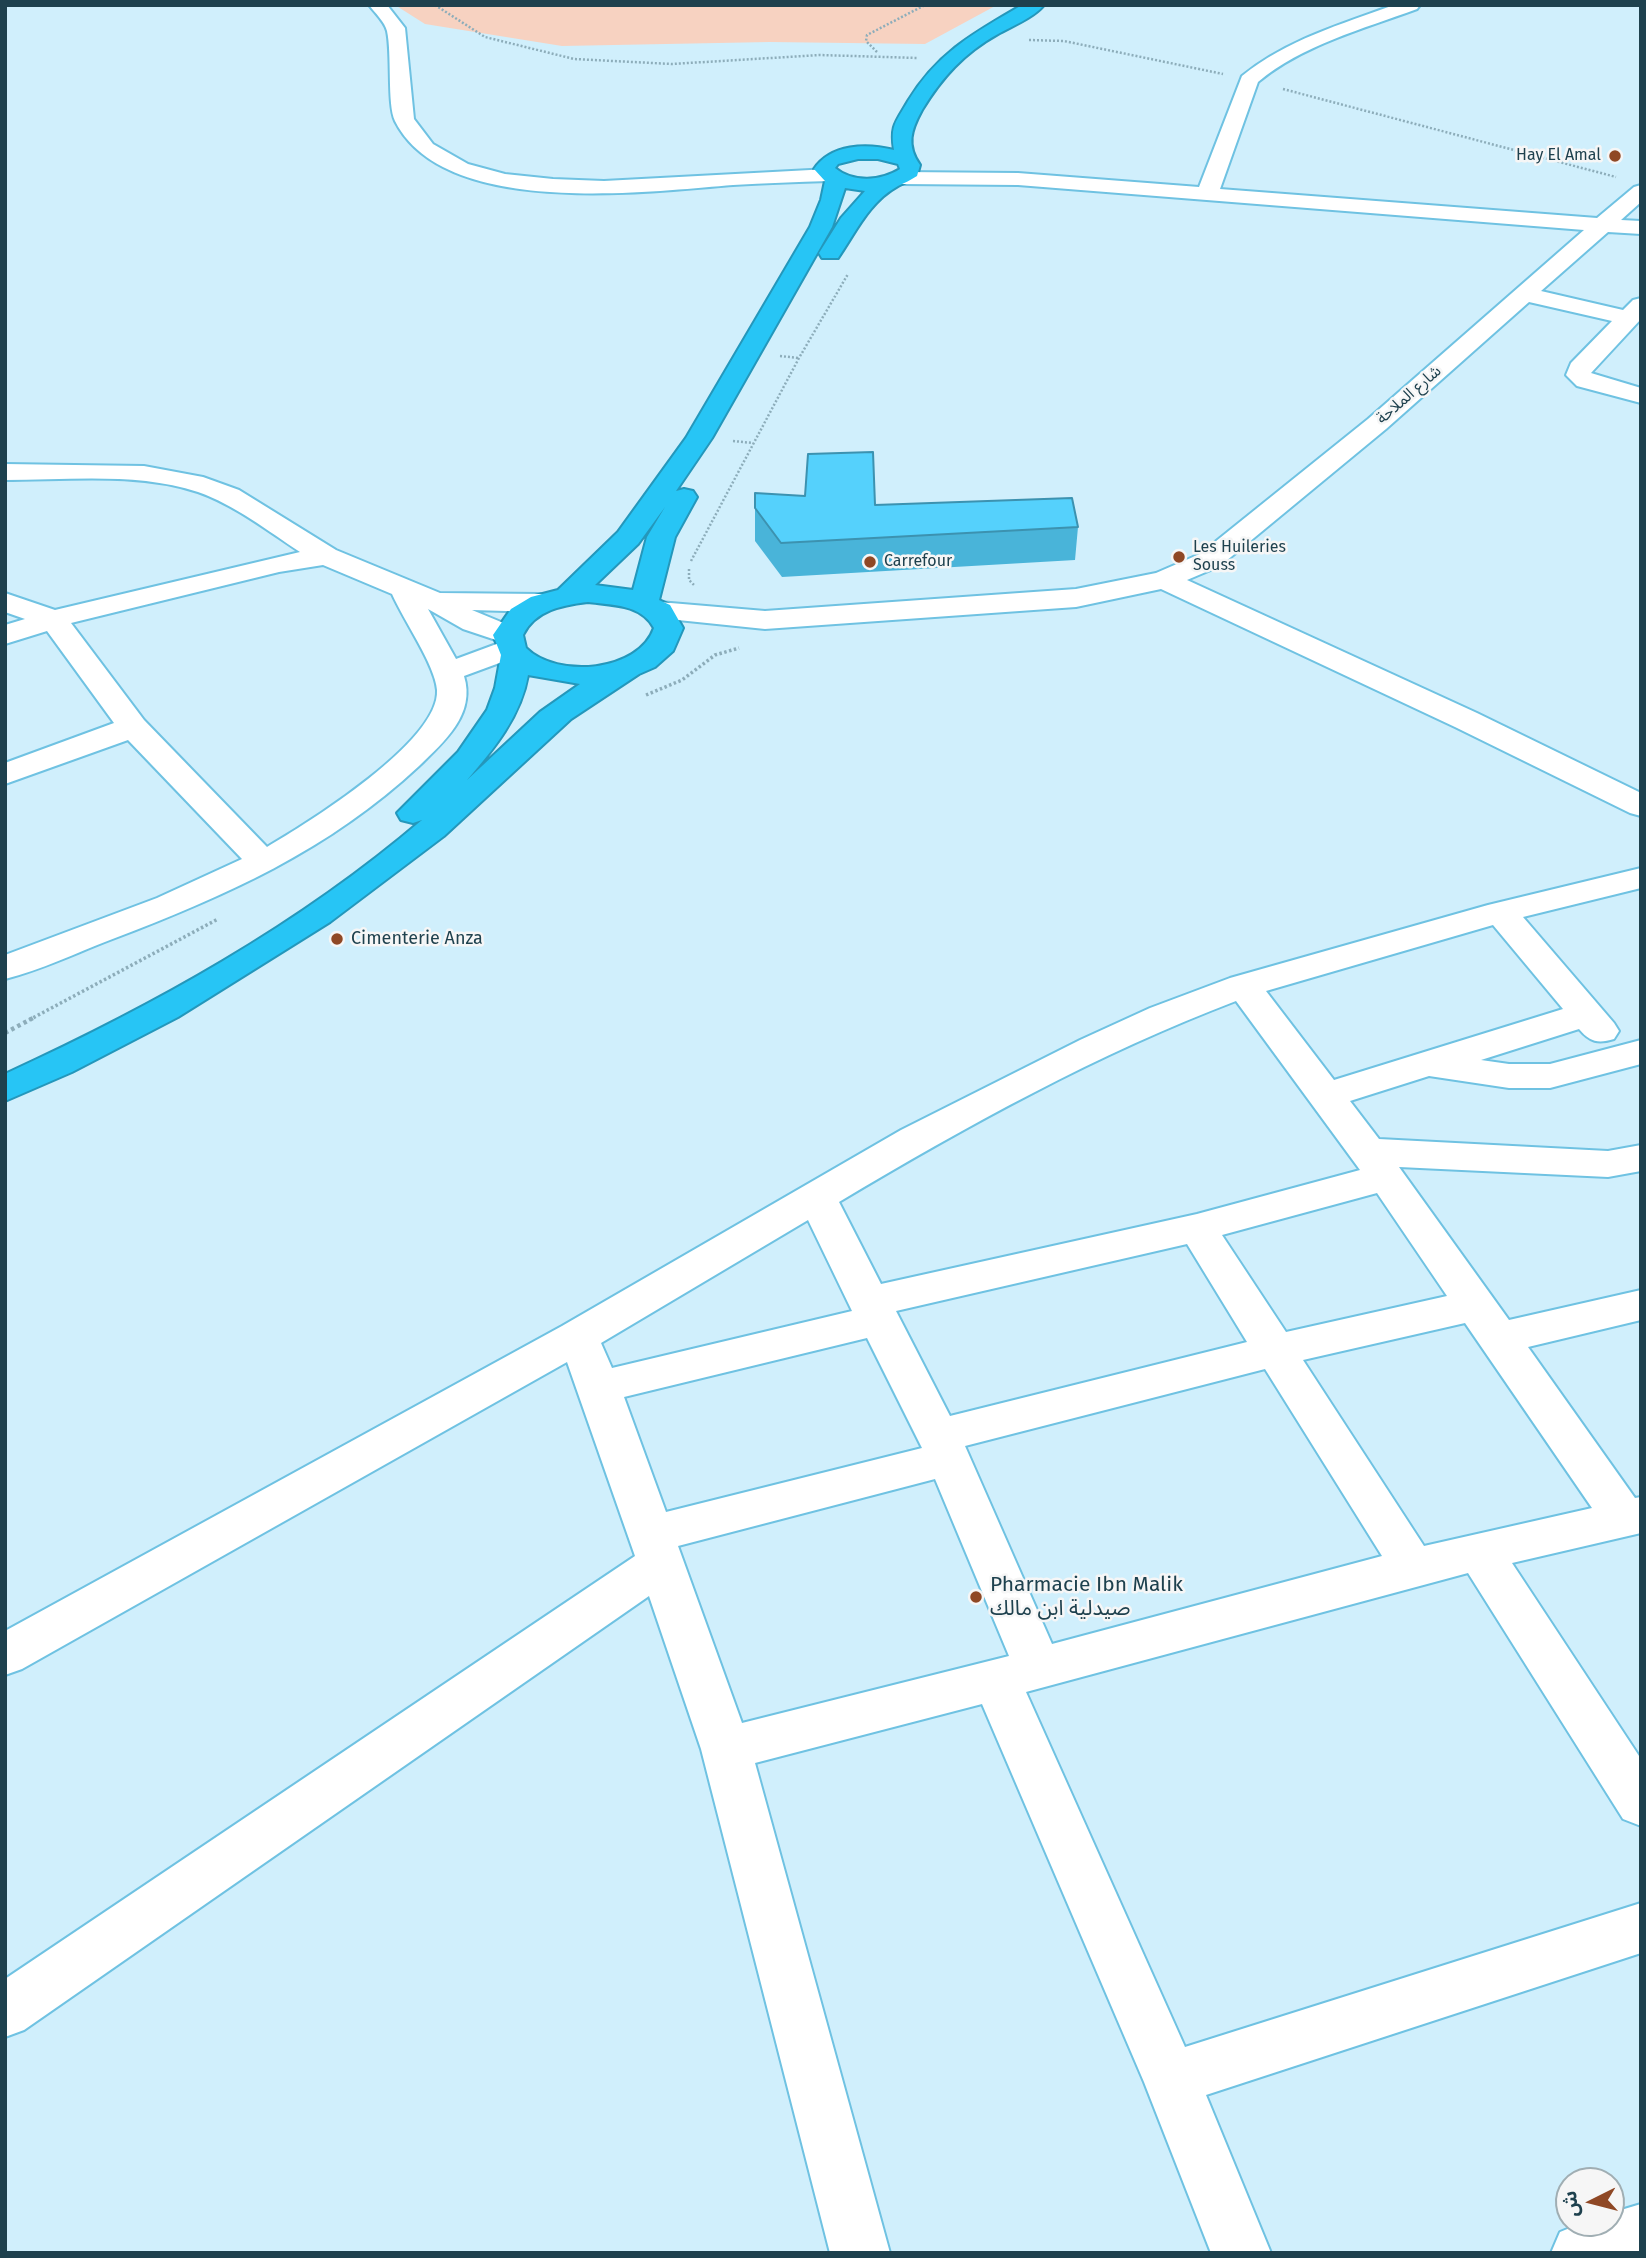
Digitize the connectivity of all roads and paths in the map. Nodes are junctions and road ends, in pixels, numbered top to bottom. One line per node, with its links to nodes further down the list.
1 (379, 5): 11 (street)
2 (435, 5): 8 (path)
3 (925, 5): 8 (path)
4 (1013, 5): 9 (highway)
5 (1035, 5): 7 (highway)
6 (1411, 5): 10 (street)
7 (976, 39): 10 (path); 12 (highway)
8 (877, 53): 9 (path)
9 (933, 59): 11 (highway)
10 (1249, 80): 13 (path); 14 (street)
11 (834, 168): 12 (highway); 12 (highway); 26 (highway)
12 (902, 171): 14 (street); 30 (highway)
13 (1634, 185): 15 (street, شارع الملاحة)
14 (1207, 194): 15 (street)
15 (1605, 225): 16 (street); 18 (street, شارع الملاحة)
16 (1641, 228)
17 (850, 269): 24 (path)
18 (1523, 294): 19 (street); 23 (street, شارع الملاحة)
19 (1634, 312): 20 (street)
20 (1641, 396)
21 (5, 472): 22 (street)
22 (326, 556): 25 (street); 31 (street)
23 (1164, 580): 32 (street, شارع الملاحة); 41 (street)
24 (695, 587)
25 (405, 590): 27 (street); 37 (street)
26 (568, 596): 29 (highway); 30 (highway)
27 (436, 601): 29 (street); 35 (street)
28 (5, 602): 31 (street)
29 (540, 604): 35 (highway)
30 (651, 607): 32 (street); 34 (highway)
31 (53, 619): 33 (street); 39 (street)
32 (765, 620): 34 (street)
33 (5, 635)
34 (667, 642): 38 (highway)
35 (512, 646): 37 (street); 38 (highway); 49 (highway)
36 (747, 647): 38 (path)
37 (445, 673): 42 (street)
38 (634, 683): 51 (highway)
39 (134, 727): 40 (street); 42 (street)
40 (5, 774)
41 (1641, 806)
42 (264, 863): 45 (street)
43 (1641, 878): 44 (street)
44 (1500, 912): 46 (street); 47 (street)
45 (5, 968)
46 (1243, 986): 52 (street); 55 (street)
47 (1587, 1014): 48 (street); 50 (street)
48 (1632, 1054): 50 (street)
49 (5, 1064)
50 (1427, 1064): 52 (street)
51 (5, 1089)
52 (1325, 1096): 54 (street)
53 (1641, 1158): 54 (street)
54 (1375, 1165): 56 (street); 59 (street)
55 (816, 1196): 58 (street); 60 (street)
56 (1198, 1228): 58 (street); 61 (street)
57 (1641, 1305): 59 (street)
58 (874, 1311): 62 (street); 63 (street)
59 (1487, 1322): 61 (street); 64 (street)
60 (577, 1337): 62 (street); 68 (street)
61 (1277, 1350): 63 (street); 67 (street)
62 (599, 1387): 65 (street)
63 (944, 1447): 65 (street); 69 (street)
64 (1633, 1517): 66 (street)
65 (655, 1549): 70 (street); 73 (street)
66 (1479, 1551): 67 (street); 71 (street)
67 (1413, 1567): 69 (street)
68 (5, 1655)
69 (1017, 1674): 70 (street); 74 (street)
70 (726, 1749): 76 (street)
71 (1641, 1803)
72 (1641, 1928): 74 (street)
73 (5, 2011)
74 (1171, 2079): 77 (street)
75 (1641, 2233): 78 (street)
76 (860, 2253)
77 (1241, 2253)
78 (1581, 2253)

